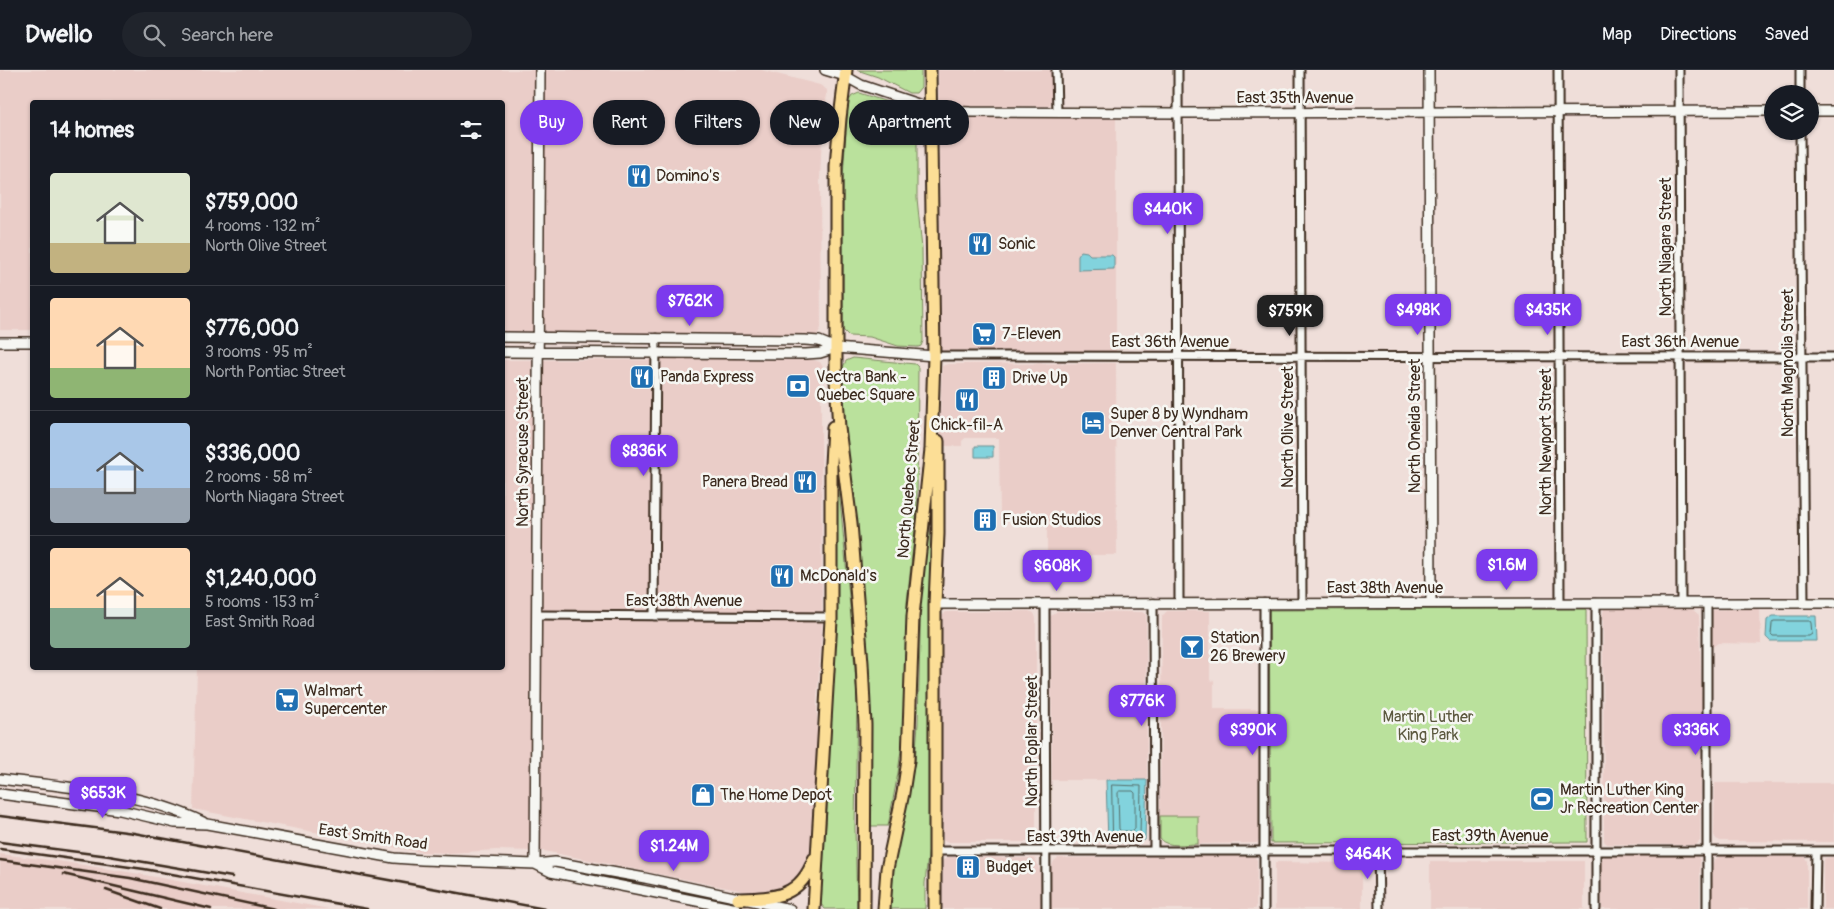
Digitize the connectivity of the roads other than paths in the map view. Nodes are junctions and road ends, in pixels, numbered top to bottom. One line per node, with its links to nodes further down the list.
1 (540, 70): 28 (street, North Syracuse Street)
2 (825, 70): 11 (street, East 35th Avenue)
3 (930, 70): 14 (main road, North Quebec Street)
4 (1056, 70): 20 (street)
5 (1178, 70): 23 (street)
6 (1300, 70): 24 (street, North Olive Street)
7 (1428, 70): 21 (street, North Oneida Street)
8 (1558, 70): 22 (street, North Newport Street)
9 (1679, 70): 15 (street, North Niagara Street)
10 (1800, 70): 12 (street)
11 (845, 73): 13 (street, East 35th Avenue); 32 (main road)
12 (1800, 85)
13 (906, 100)
14 (930, 100)
15 (1679, 111): 16 (street, East 35th Avenue); 22 (street, East 35th Avenue); 41 (street, North Niagara Street)
16 (1764, 111)
17 (1819, 111): 18 (street)
18 (1834, 111)
19 (969, 112): 20 (street, East 35th Avenue)
20 (1057, 112): 23 (street, East 35th Avenue)
21 (1429, 112): 22 (street, East 35th Avenue); 24 (street, East 35th Avenue); 39 (street, North Oneida Street)
22 (1558, 112): 40 (street, North Newport Street)
23 (1178, 113): 24 (street, East 35th Avenue); 37 (street)
24 (1300, 113): 38 (street, North Olive Street)
25 (1800, 140): 42 (street, North Magnolia Street)
26 (931, 145): 36 (main road, North Quebec Street)
27 (505, 337): 28 (street, East 36th Avenue)
28 (539, 338): 29 (street, East 36th Avenue); 34 (street, North Syracuse Street)
29 (656, 338): 32 (street, East 36th Avenue); 35 (street)
30 (0, 342): 31 (street)
31 (30, 342)
32 (836, 348): 35 (street, East 36th Avenue); 36 (street, East 36th Avenue); 44 (main road)
33 (505, 352): 34 (street, East 36th Avenue)
34 (539, 352): 35 (street, East 36th Avenue); 59 (street, North Syracuse Street)
35 (656, 353): 60 (street)
36 (934, 356): 37 (street, East 36th Avenue); 45 (main road, North Quebec Street)
37 (1179, 357): 38 (street, East 36th Avenue); 48 (street)
38 (1301, 357): 39 (street, East 36th Avenue); 50 (street, North Olive Street)
39 (1430, 357): 40 (street, East 36th Avenue); 51 (street, North Oneida Street)
40 (1559, 357): 41 (street, East 36th Avenue); 52 (street, North Newport Street)
41 (1680, 357): 42 (street, East 36th Avenue); 57 (street, North Niagara Street)
42 (1802, 357): 43 (street, East 36th Avenue); 46 (street, North Magnolia Street)
43 (1834, 357)
44 (836, 380): 61 (main road); 79 (main road)
45 (933, 416): 55 (main road); 80 (main road, North Quebec Street)
46 (1804, 599): 54 (street, East 38th Avenue); 58 (street, East 38th Avenue)
47 (1153, 603): 48 (street, East 38th Avenue); 56 (street, East 38th Avenue); 65 (street)
48 (1179, 603): 49 (street, East 38th Avenue)
49 (1264, 603): 50 (street, East 38th Avenue); 66 (street)
50 (1302, 603): 51 (street, East 38th Avenue)
51 (1431, 603): 52 (street, East 38th Avenue)
52 (1560, 603): 53 (street, East 38th Avenue)
53 (1596, 603): 57 (street, East 38th Avenue); 68 (street)
54 (1834, 603)
55 (936, 604): 56 (street, East 38th Avenue); 72 (main road)
56 (1045, 604): 73 (street, North Poplar Street)
57 (1681, 604): 58 (street, East 38th Avenue)
58 (1708, 604): 69 (street)
59 (537, 615): 60 (street, East 38th Avenue); 75 (street, North Syracuse Street)
60 (654, 616): 61 (street, East 38th Avenue)
61 (831, 617): 71 (main road)
62 (0, 779): 64 (street, East Smith Road)
63 (0, 794): 64 (street, East Smith Road)
64 (208, 824): 75 (street, East Smith Road)
65 (1154, 850): 66 (street, East 39th Avenue); 73 (street, East 39th Avenue)
66 (1264, 850): 67 (street, East 39th Avenue); 83 (street)
67 (1378, 850): 68 (street, East 39th Avenue); 84 (street)
68 (1596, 850): 69 (street, East 39th Avenue); 85 (street)
69 (1707, 850): 74 (street, East 39th Avenue); 86 (street)
70 (1834, 850): 74 (street, East 39th Avenue)
71 (817, 851): 76 (main road); 78 (main road)
72 (935, 851): 73 (street, East 39th Avenue); 81 (main road)
73 (1046, 851): 82 (street, North Poplar Street)
74 (1816, 851): 87 (street)
75 (535, 864): 76 (street, East Smith Road)
76 (738, 904): 77 (street, East Smith Road)
77 (790, 909)
78 (814, 909)
79 (864, 909)
80 (884, 909)
81 (935, 909)
82 (1046, 909)
83 (1264, 909)
84 (1379, 909)
85 (1596, 909)
86 (1707, 909)
87 (1815, 909)

